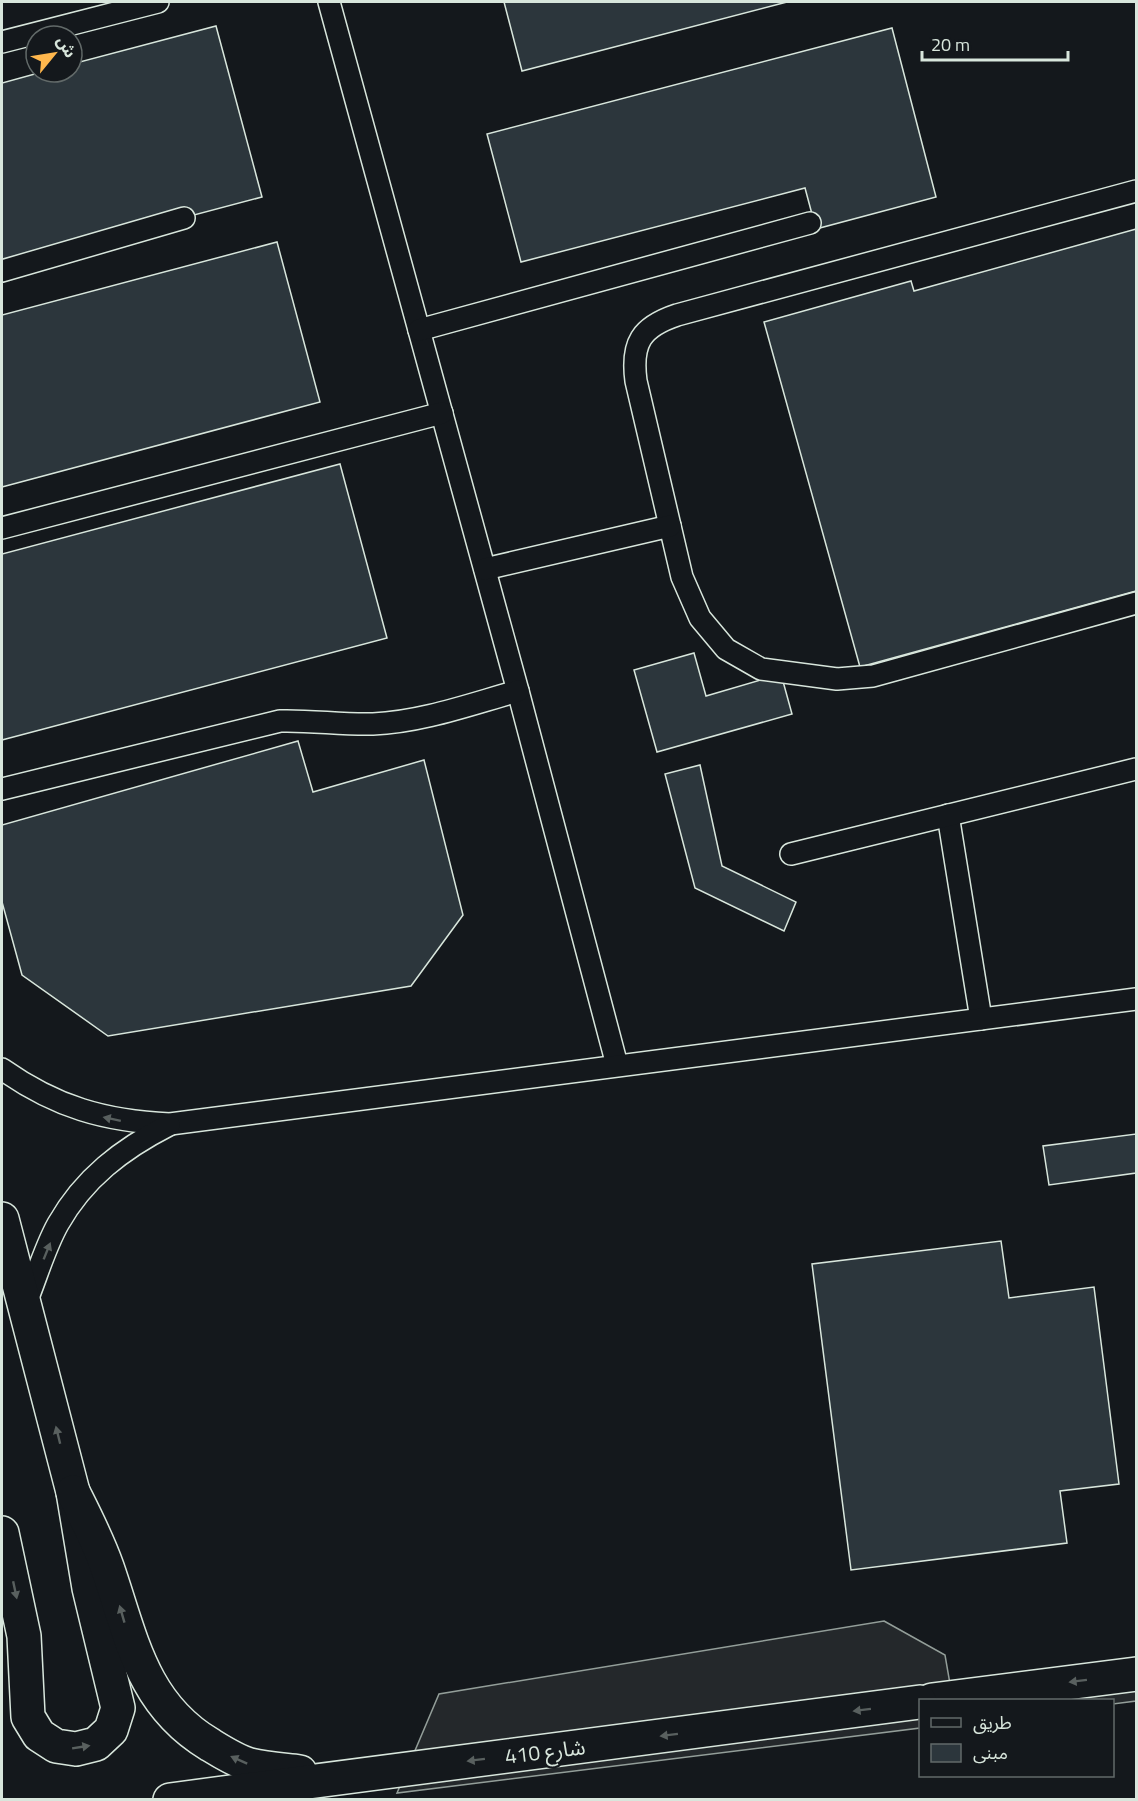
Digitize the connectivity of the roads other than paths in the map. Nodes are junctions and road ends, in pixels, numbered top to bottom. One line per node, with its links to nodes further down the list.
1 (158, 2): 3 (lane)
2 (329, 2): 8 (lane)
3 (2, 42)
4 (1137, 190): 10 (lane)
5 (184, 218): 7 (lane)
6 (810, 224): 8 (lane)
7 (2, 271)
8 (419, 330): 9 (lane)
9 (442, 413): 11 (lane); 12 (lane)
10 (670, 526): 12 (lane); 13 (lane)
11 (2, 528)
12 (485, 569): 14 (lane)
13 (1137, 603)
14 (518, 691): 16 (lane); 21 (lane)
15 (1137, 769): 17 (lane)
16 (2, 789)
17 (948, 815): 18 (lane); 20 (lane)
18 (791, 854)
19 (1137, 999): 20 (lane)
20 (981, 1019): 21 (lane)
21 (617, 1065): 23 (lane)
22 (2, 1069): 23 (lane, one-way to 22)
23 (170, 1125): 25 (lane, one-way to 23)
24 (2, 1219): 25 (street)
25 (25, 1306): 26 (street, one-way to 25)
26 (73, 1492): 27 (street, one-way to 26); 31 (street, one-way to 26)
27 (2, 1533)
28 (1137, 1674): 29 (street, one-way to 29)
29 (947, 1699)
30 (919, 1702): 31 (street, شارع 410, one-way to 31)
31 (338, 1778): 32 (street, شارع 410)
32 (170, 1800)

